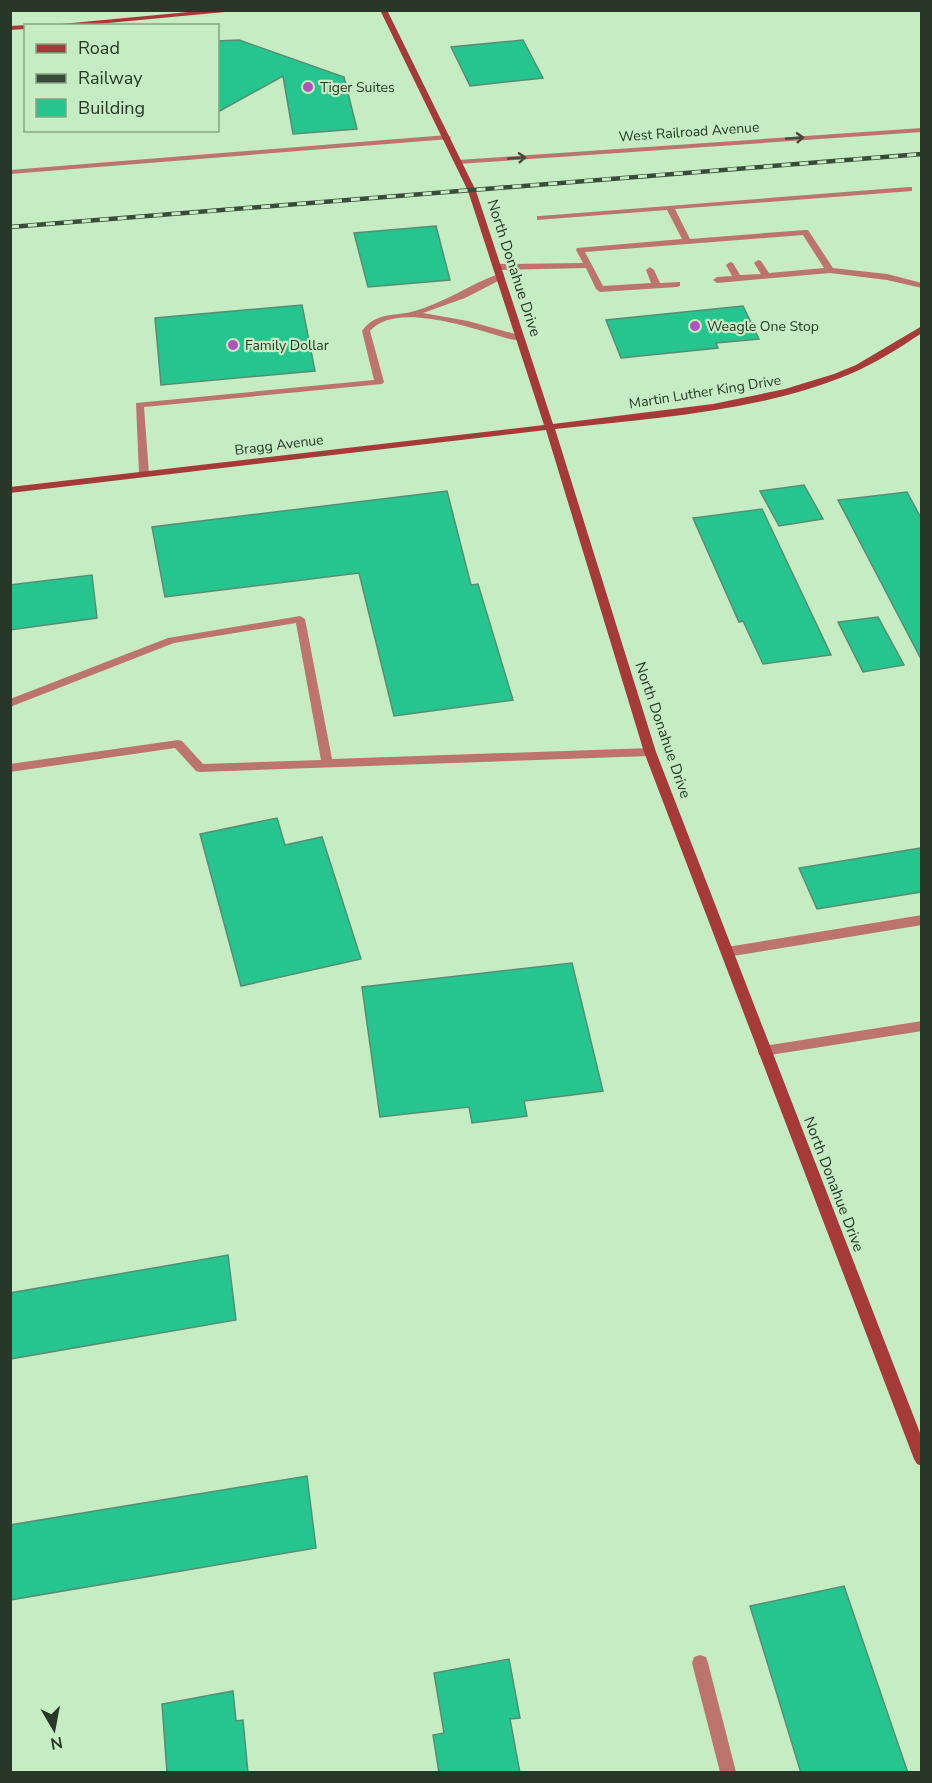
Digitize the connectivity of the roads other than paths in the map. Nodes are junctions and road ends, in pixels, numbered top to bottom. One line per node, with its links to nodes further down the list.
1 (243, 10): 3 (main road)
2 (383, 10): 5 (main road, North Donahue Drive)
3 (68, 24)
4 (921, 130): 6 (street, West Railroad Avenue, one-way to 4)
5 (447, 136): 6 (main road, North Donahue Drive); 7 (street)
6 (458, 162): 21 (main road, North Donahue Drive)
7 (10, 172)
8 (909, 189): 9 (street)
9 (670, 207): 10 (street); 11 (street)
10 (540, 218)
11 (688, 242): 12 (street); 20 (street)
12 (674, 243): 13 (street); 14 (street)
13 (639, 245): 15 (street); 17 (street)
14 (678, 251)
15 (643, 255)
16 (758, 263): 22 (street)
17 (589, 265): 21 (street); 27 (street)
18 (730, 265): 23 (street)
19 (650, 270): 27 (street)
20 (830, 270): 22 (street); 26 (street)
21 (500, 272): 28 (street); 30 (main road, North Donahue Drive)
22 (767, 276): 23 (street)
23 (737, 278): 24 (street)
24 (717, 280)
25 (677, 284): 27 (street)
26 (921, 285)
27 (657, 286)
28 (413, 314): 30 (street); 32 (street)
29 (921, 329): 31 (main road, Martin Luther King Drive)
30 (519, 338): 31 (main road, North Donahue Drive)
31 (550, 428): 32 (main road, Bragg Avenue); 35 (main road, North Donahue Drive)
32 (144, 474): 33 (main road, Bragg Avenue)
33 (10, 490)
34 (10, 703): 36 (street)
35 (650, 752): 36 (street); 39 (main road, North Donahue Drive)
36 (327, 764): 37 (street)
37 (10, 768)
38 (921, 920): 39 (street)
39 (727, 952): 41 (main road, North Donahue Drive)
40 (921, 1026): 41 (street)
41 (764, 1051): 42 (main road, North Donahue Drive)
42 (921, 1459)
43 (700, 1663): 44 (street)
44 (728, 1773)

